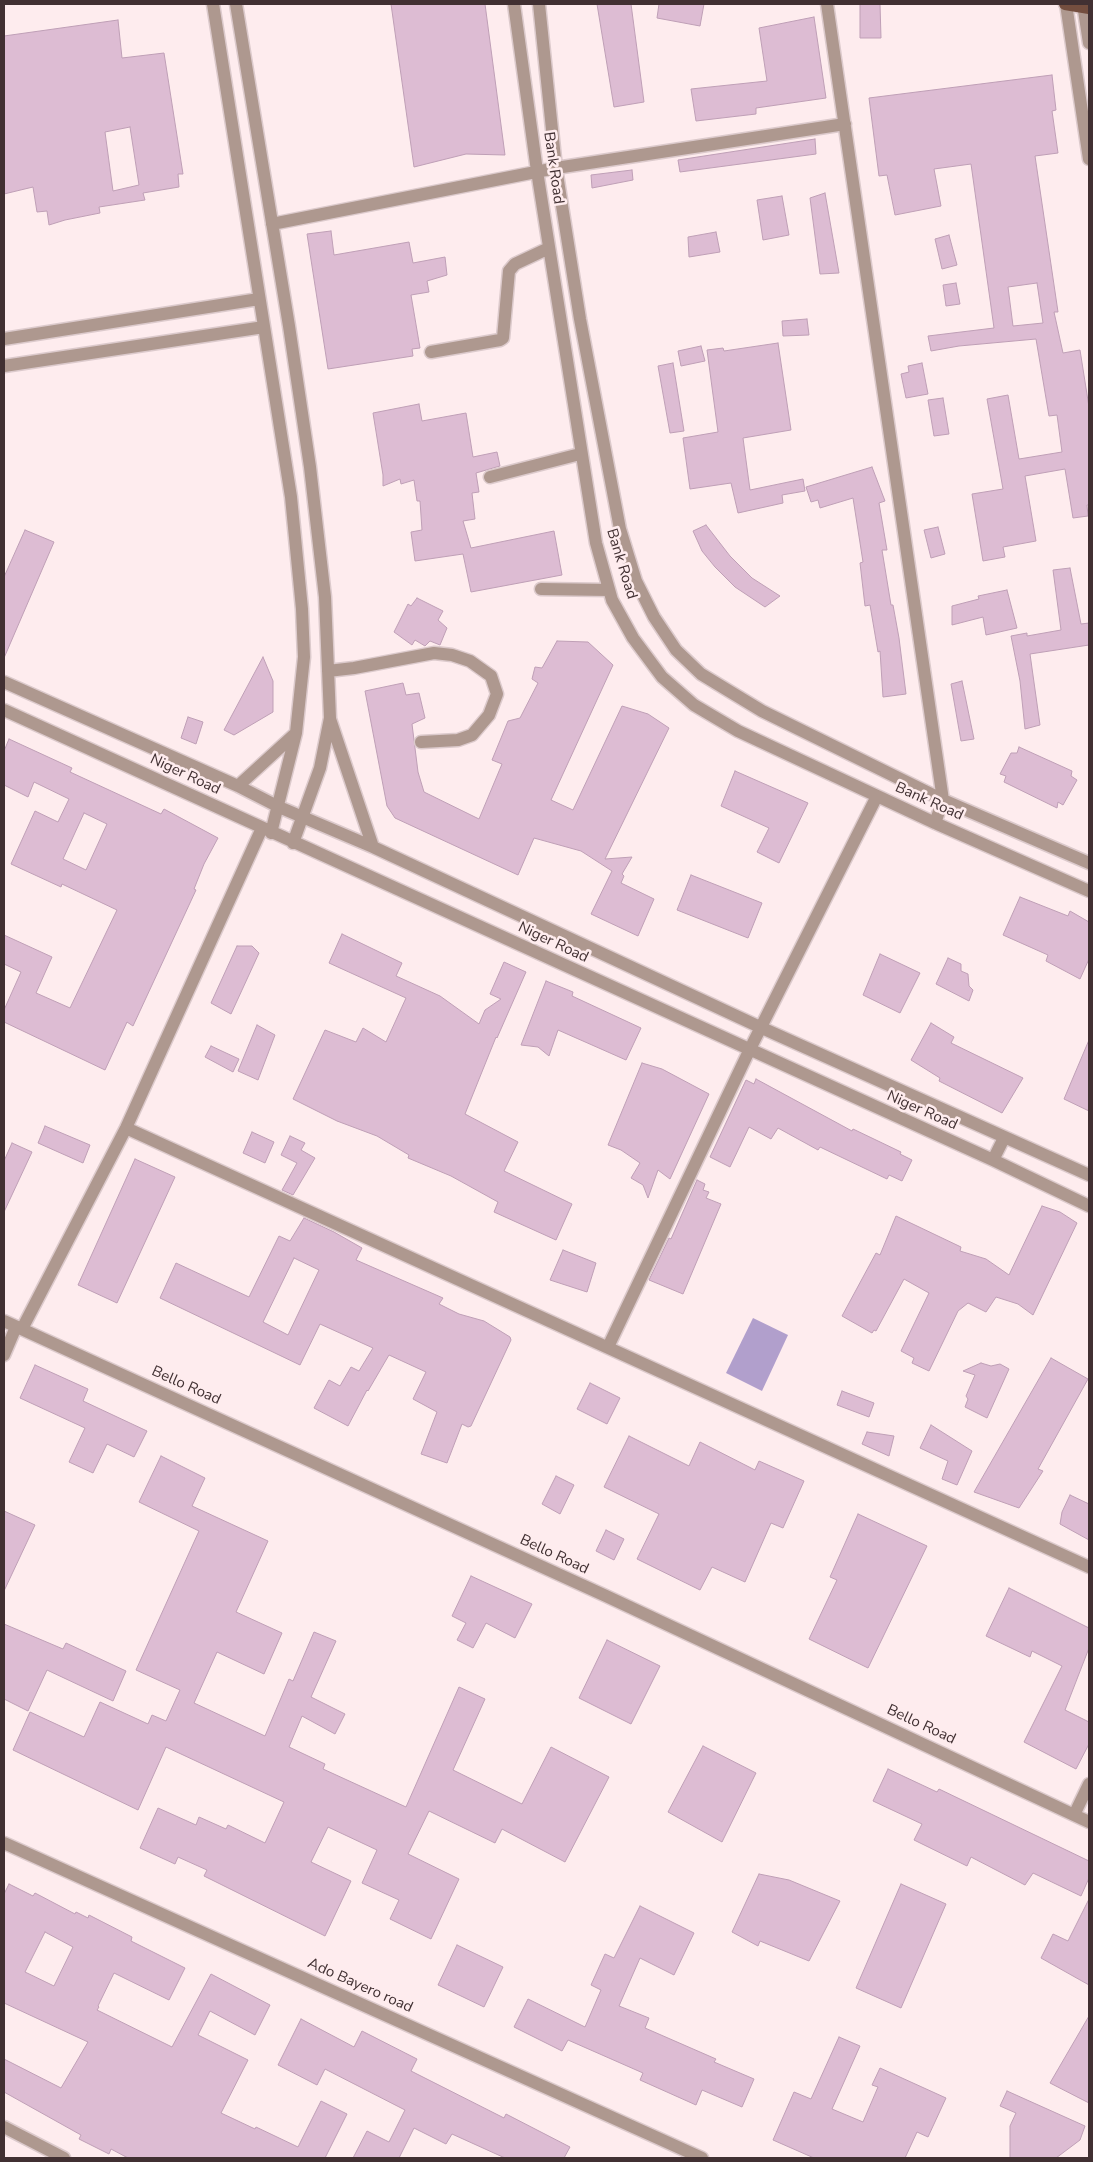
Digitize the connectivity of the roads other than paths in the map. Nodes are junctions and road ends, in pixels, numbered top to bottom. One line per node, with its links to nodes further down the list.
1 (213, 4): 15 (street)
2 (236, 4): 13 (street)
3 (514, 4): 12 (street, Bank Road)
4 (539, 4): 11 (street, Bank Road)
5 (828, 4): 9 (street)
6 (1065, 4): 7 (main road); 10 (street)
7 (1085, 6): 8 (street)
8 (1089, 43)
9 (846, 124): 11 (street); 34 (street)
10 (1089, 159)
11 (556, 168): 12 (street); 16 (street, Bank Road)
12 (536, 171): 13 (street); 14 (street, Bank Road)
13 (272, 224): 26 (street)
14 (549, 248): 17 (street, Bank Road); 20 (street)
15 (260, 299): 18 (street); 19 (street)
16 (580, 318): 17 (street); 34 (street, Bank Road)
17 (560, 322): 22 (street, Bank Road)
18 (264, 328): 21 (street); 30 (street)
19 (4, 339)
20 (431, 352)
21 (4, 366)
22 (580, 454): 23 (street); 25 (street, Bank Road)
23 (490, 477)
24 (541, 589): 25 (street)
25 (609, 590): 33 (street, Bank Road)
26 (328, 671): 29 (street); 31 (street)
27 (4, 682): 32 (street, Niger Road)
28 (4, 710): 38 (street, Niger Road)
29 (330, 718): 36 (street); 40 (street)
30 (296, 733): 32 (street); 35 (street)
31 (421, 742)
32 (238, 786): 35 (street, Niger Road)
33 (877, 796): 37 (street, Bank Road); 43 (street)
34 (943, 800): 37 (street); 41 (street, Bank Road)
35 (279, 807): 36 (street, Niger Road); 38 (street)
36 (302, 818): 39 (street); 40 (street, Niger Road)
37 (935, 823): 42 (street, Bank Road)
38 (266, 831): 39 (street, Niger Road); 45 (street)
39 (293, 842): 44 (street, Niger Road)
40 (373, 847): 43 (street, Niger Road)
41 (1089, 863)
42 (1089, 891)
43 (762, 1028): 44 (street); 46 (street, Niger Road)
44 (749, 1051): 47 (street, Niger Road); 52 (street)
45 (126, 1128): 51 (street); 52 (street)
46 (1004, 1138): 47 (street); 48 (street, Niger Road)
47 (993, 1160): 49 (street, Niger Road)
48 (1089, 1175)
49 (1089, 1206)
50 (4, 1321): 51 (street, Bello Road)
51 (19, 1328): 53 (street); 56 (street, Bello Road)
52 (608, 1347): 54 (street)
53 (4, 1355)
54 (1089, 1567)
55 (1089, 1784): 56 (street)
56 (1074, 1814): 57 (street, Bello Road)
57 (1089, 1822)
58 (4, 1842): 61 (street, Ado Bayero road)
59 (4, 2127): 60 (street)
60 (64, 2158)
61 (702, 2158)

